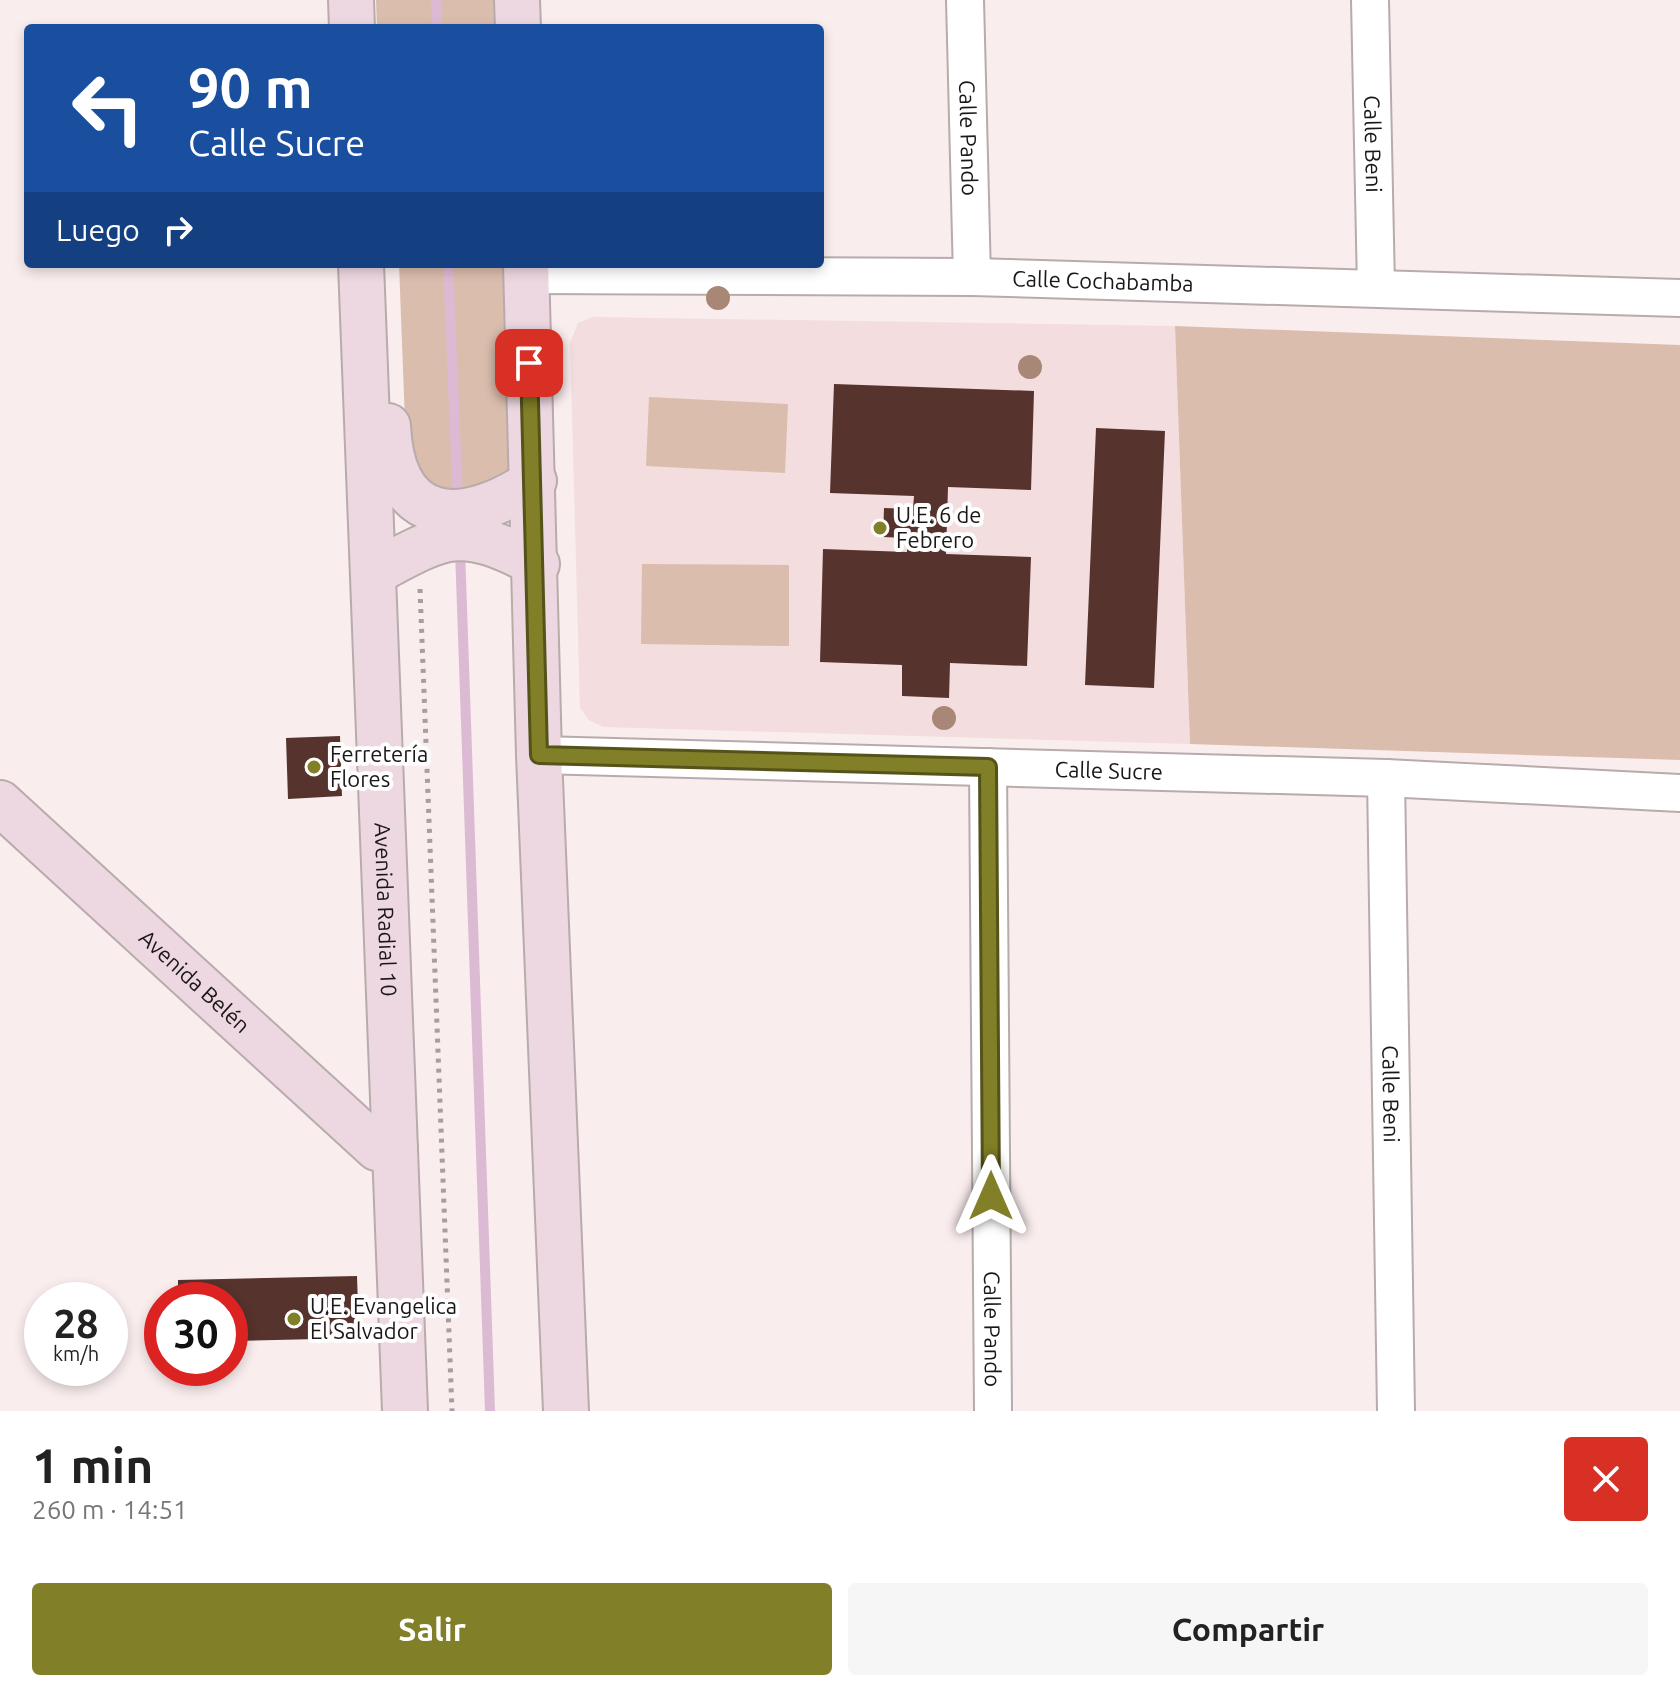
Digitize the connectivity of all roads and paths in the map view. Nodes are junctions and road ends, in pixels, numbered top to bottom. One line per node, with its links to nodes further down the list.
1 (351, 0): 5 (main road)
2 (517, 0): 6 (main road)
3 (965, 0): 10 (street, Calle Pando)
4 (1370, 0): 11 (street, Calle Beni)
5 (352, 24)
6 (518, 24)
7 (361, 268): 16 (main road, Avenida Radial 10)
8 (379, 268): 14 (main road)
9 (526, 269): 10 (street, Calle Cochabamba); 13 (main road)
10 (972, 277): 11 (street, Calle Cochabamba)
11 (1376, 288): 12 (street, Calle Cochabamba)
12 (1680, 298)
13 (522, 489): 14 (main road); 15 (main road)
14 (421, 533): 15 (main road); 16 (main road); 24 (path)
15 (523, 557): 17 (main road)
16 (375, 572): 22 (main road, Avenida Radial 10)
17 (539, 755): 18 (street, Calle Sucre); 25 (main road)
18 (988, 767): 19 (street, Calle Sucre); 26 (street, Calle Pando)
19 (1386, 778): 20 (street, Calle Sucre); 27 (street, Calle Beni)
20 (1680, 793)
21 (0, 803): 22 (main road, Avenida Belén)
22 (395, 1148): 23 (main road, Avenida Radial 10)
23 (405, 1411)
24 (452, 1411)
25 (566, 1411)
26 (993, 1411)
27 (1396, 1411)

